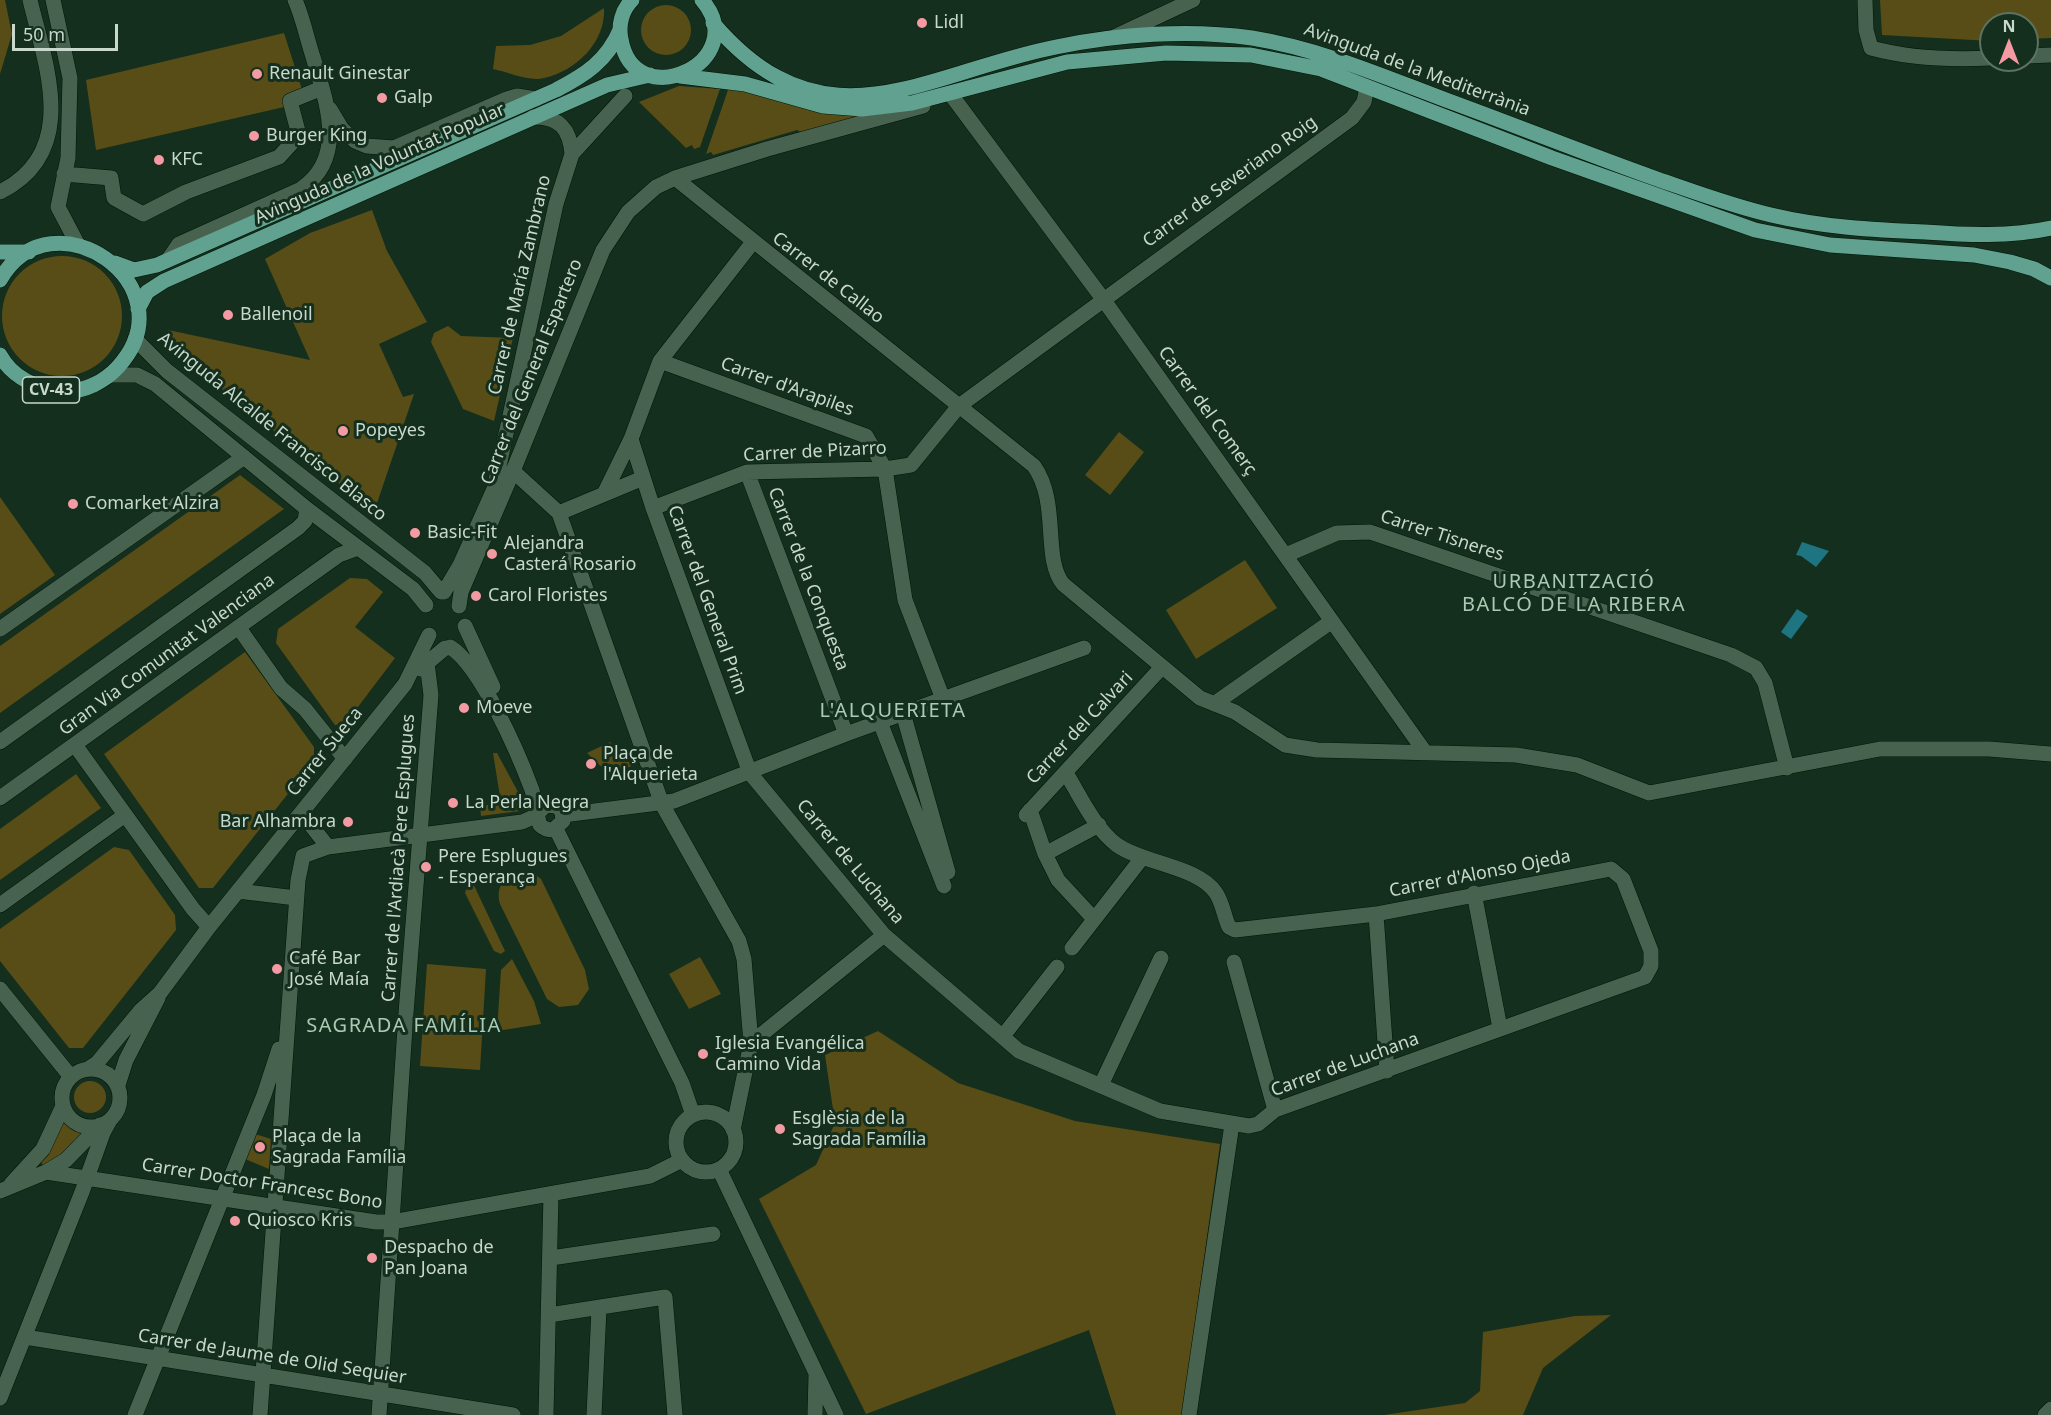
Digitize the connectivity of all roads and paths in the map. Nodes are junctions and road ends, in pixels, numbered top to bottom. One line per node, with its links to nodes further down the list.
1 (30, 0): 24 (street)
2 (54, 0): 22 (street)
3 (632, 0): 8 (main road, Avinguda de la Voluntat Popular)
4 (1193, 0): 9 (street)
5 (1865, 0): 10 (street)
6 (297, 2): 15 (street)
7 (710, 9): 9 (main road, Avinguda de la Mediterrània); 12 (main road)
8 (620, 30): 11 (main road); 18 (main road, Avinguda de la Voluntat Popular)
9 (1112, 39): 25 (main road, Avinguda de la Mediterrània)
10 (1979, 58)
11 (650, 75): 12 (main road, Avinguda de la Voluntat Popular); 20 (main road, Avinguda de la Voluntat Popular)
12 (680, 75): 13 (main road)
13 (989, 83): 14 (main road, Avinguda de la Mediterrània); 17 (street)
14 (1367, 87): 32 (main road, Avinguda de la Mediterrània); 34 (street, Carrer de Severiano Roig)
15 (322, 88): 19 (street); 22 (street)
16 (625, 96): 21 (street, Carrer de María Zambrano)
17 (952, 96): 23 (street); 34 (street, Carrer del Comerç)
18 (536, 99): 19 (street, Avinguda de la Voluntat Popular); 30 (main road, Avinguda de la Voluntat Popular)
19 (328, 105): 30 (street, Avinguda de la Voluntat Popular)
20 (533, 117): 21 (street); 35 (main road, Avinguda de la Voluntat Popular)
21 (572, 154): 54 (street, Carrer de María Zambrano)
22 (64, 174): 27 (street)
23 (675, 178): 26 (street, Carrer de Callao); 45 (street, Carrer del General Espartero)
24 (0, 192)
25 (2051, 228)
26 (753, 242): 38 (street); 41 (street, Carrer de Callao)
27 (78, 245): 29 (main road, CV-43); 31 (main road, CV-43)
28 (0, 252): 29 (main road, CV-43)
29 (29, 252): 33 (main road, CV-43)
30 (168, 260): 31 (main road, Avinguda de la Voluntat Popular)
31 (115, 263): 35 (main road, CV-43)
32 (2051, 278)
33 (0, 280)
34 (1103, 299): 41 (street, Carrer de Pizarro); 53 (street, Carrer del Comerç)
35 (138, 309): 36 (main road, CV-43)
36 (135, 339): 40 (main road, CV-43); 54 (street, Avinguda Alcalde Francisco Blasco)
37 (0, 355): 39 (main road, CV-43)
38 (660, 361): 42 (street); 44 (street, Carrer d'Arapiles)
39 (5, 367): 40 (main road, CV-43)
40 (111, 375): 43 (street)
41 (959, 406): 44 (street, Carrer de Pizarro); 65 (street, Carrer de Callao)
42 (631, 439): 47 (street, Carrer del General Prim); 48 (street)
43 (244, 457): 50 (street); 60 (street)
44 (885, 469): 46 (street, Carrer de Pizarro); 67 (street)
45 (513, 471): 51 (street); 56 (street, Carrer del General Espartero)
46 (747, 472): 49 (street, Carrer de Pizarro); 71 (street, Carrer de la Conquesta)
47 (643, 478): 48 (street); 49 (street, Carrer del General Prim)
48 (604, 494): 51 (street)
49 (653, 508): 78 (street, Carrer del General Prim)
50 (307, 509): 52 (street); 72 (street, Gran Via Comunitat Valenciana)
51 (559, 513): 81 (street)
52 (358, 548): 55 (street); 59 (street, Gran Via Comunitat Valenciana)
53 (1286, 555): 57 (street, Carrer del Comerç); 77 (street, Carrer Tisneres)
54 (442, 592): 55 (street); 56 (street)
55 (426, 605): 61 (street)
56 (459, 606): 58 (street)
57 (1332, 621): 68 (street); 74 (street, Carrer del Comerç)
58 (465, 626): 62 (street); 85 (street)
59 (239, 628): 73 (street, Gran Via Comunitat Valenciana); 76 (street)
60 (0, 629)
61 (429, 635): 62 (street); 66 (street, Carrer Sueca)
62 (448, 648): 64 (street, Carrer Sueca); 83 (street)
63 (1084, 648): 67 (street)
64 (427, 663): 66 (street, Carrer Sueca); 87 (street, Carrer de l'Ardiacà Pere Esplugues)
65 (1162, 667): 68 (street, Carrer de Callao); 79 (street, Carrer del Calvari)
66 (409, 678): 76 (street, Carrer Sueca)
67 (943, 699): 69 (street)
68 (1214, 704): 74 (street, Carrer de Callao)
69 (903, 713): 70 (street); 70 (street)
70 (880, 722): 71 (street)
71 (846, 734): 78 (street)
72 (0, 742)
73 (75, 745): 80 (street, Gran Via Comunitat Valenciana); 84 (street)
74 (1425, 752): 77 (street, Carrer de Callao)
75 (2051, 754): 77 (street, Carrer de Callao)
76 (345, 759): 82 (street, Carrer Sueca)
77 (1788, 768)
78 (750, 773): 81 (street); 98 (street, Carrer de Luchana)
79 (1066, 773): 86 (street); 89 (street, Carrer del Calvari)
80 (0, 798)
81 (662, 804): 85 (street); 109 (street)
82 (304, 809): 88 (street); 91 (street, Carrer Sueca)
83 (538, 814): 85 (street); 85 (street); 87 (street)
84 (125, 815): 94 (street); 97 (street)
85 (557, 816): 118 (street)
86 (1099, 825): 89 (street); 90 (street)
87 (419, 835): 88 (street); 131 (street, Carrer de l'Ardiacà Pere Esplugues)
88 (328, 847): 93 (street)
89 (1045, 854): 96 (street)
90 (1142, 858): 95 (street, Carrer d'Alonso Ojeda); 96 (street)
91 (238, 891): 93 (street); 97 (street, Carrer Sueca)
92 (1474, 894): 95 (street, Carrer d'Alonso Ojeda); 103 (street, Carrer d'Alonso Ojeda); 107 (street)
93 (296, 898): 106 (street)
94 (0, 905)
95 (1376, 914): 111 (street)
96 (1094, 919): 99 (street)
97 (209, 927): 105 (street, Carrer Sueca)
98 (884, 935): 108 (street, Carrer de Luchana); 109 (street)
99 (1072, 948)
100 (1161, 958): 114 (street)
101 (1234, 962): 117 (street)
102 (1057, 967): 108 (street)
103 (1645, 977): 107 (street, Carrer de Luchana)
104 (0, 989): 112 (street)
105 (160, 993): 110 (street, Carrer Sueca); 113 (street, Carrer Sueca)
106 (287, 1026): 129 (street); 130 (street)
107 (1500, 1028): 111 (street, Carrer de Luchana)
108 (1003, 1036): 114 (street, Carrer de Luchana)
109 (751, 1042): 115 (street)
110 (88, 1069): 112 (street); 113 (street)
111 (1387, 1071): 117 (street, Carrer de Luchana)
112 (71, 1077): 116 (street)
113 (118, 1085): 120 (street)
114 (1101, 1085): 121 (street, Carrer de Luchana)
115 (738, 1100): 119 (street); 122 (street)
116 (63, 1106): 120 (street); 127 (street)
117 (1275, 1110): 121 (street, Carrer de Luchana)
118 (693, 1115): 119 (street); 123 (street)
119 (722, 1117): 122 (street)
120 (105, 1122): 125 (street); 126 (street)
121 (1232, 1124): 152 (street)
122 (733, 1130): 124 (street)
123 (682, 1160): 124 (street); 128 (street, Carrer Doctor Francesc Bono)
124 (719, 1169): 138 (street)
125 (46, 1172): 126 (street, Carrer Doctor Francesc Bono); 127 (street)
126 (87, 1178): 129 (street, Carrer Doctor Francesc Bono); 136 (street)
127 (5, 1188)
128 (551, 1194): 131 (street, Carrer Doctor Francesc Bono); 133 (street)
129 (221, 1198): 130 (street, Carrer Doctor Francesc Bono); 137 (street)
130 (275, 1207): 131 (street, Carrer Doctor Francesc Bono); 139 (street)
131 (392, 1222): 140 (street, Carrer de l'Ardiacà Pere Esplugues)
132 (713, 1234): 133 (street)
133 (551, 1258): 135 (street)
134 (599, 1309): 135 (street); 148 (street); 149 (street)
135 (549, 1315): 147 (street)
136 (25, 1337): 137 (street, Carrer de Jaume de Olid Sequier); 141 (street)
137 (158, 1359): 139 (street, Carrer de Jaume de Olid Sequier); 143 (street)
138 (816, 1370): 150 (street); 151 (street)
139 (264, 1375): 140 (street, Carrer de Jaume de Olid Sequier); 144 (street)
140 (381, 1394): 145 (street, Carrer de l'Ardiacà Pere Esplugues); 146 (street, Carrer de Jaume de Olid Sequier)
141 (0, 1398)
142 (2051, 1409): 153 (street)
143 (135, 1415)
144 (260, 1415)
145 (379, 1415)
146 (513, 1415)
147 (546, 1415)
148 (594, 1415)
149 (675, 1415)
150 (815, 1415)
151 (836, 1415)
152 (1188, 1415)
153 (2045, 1415)

